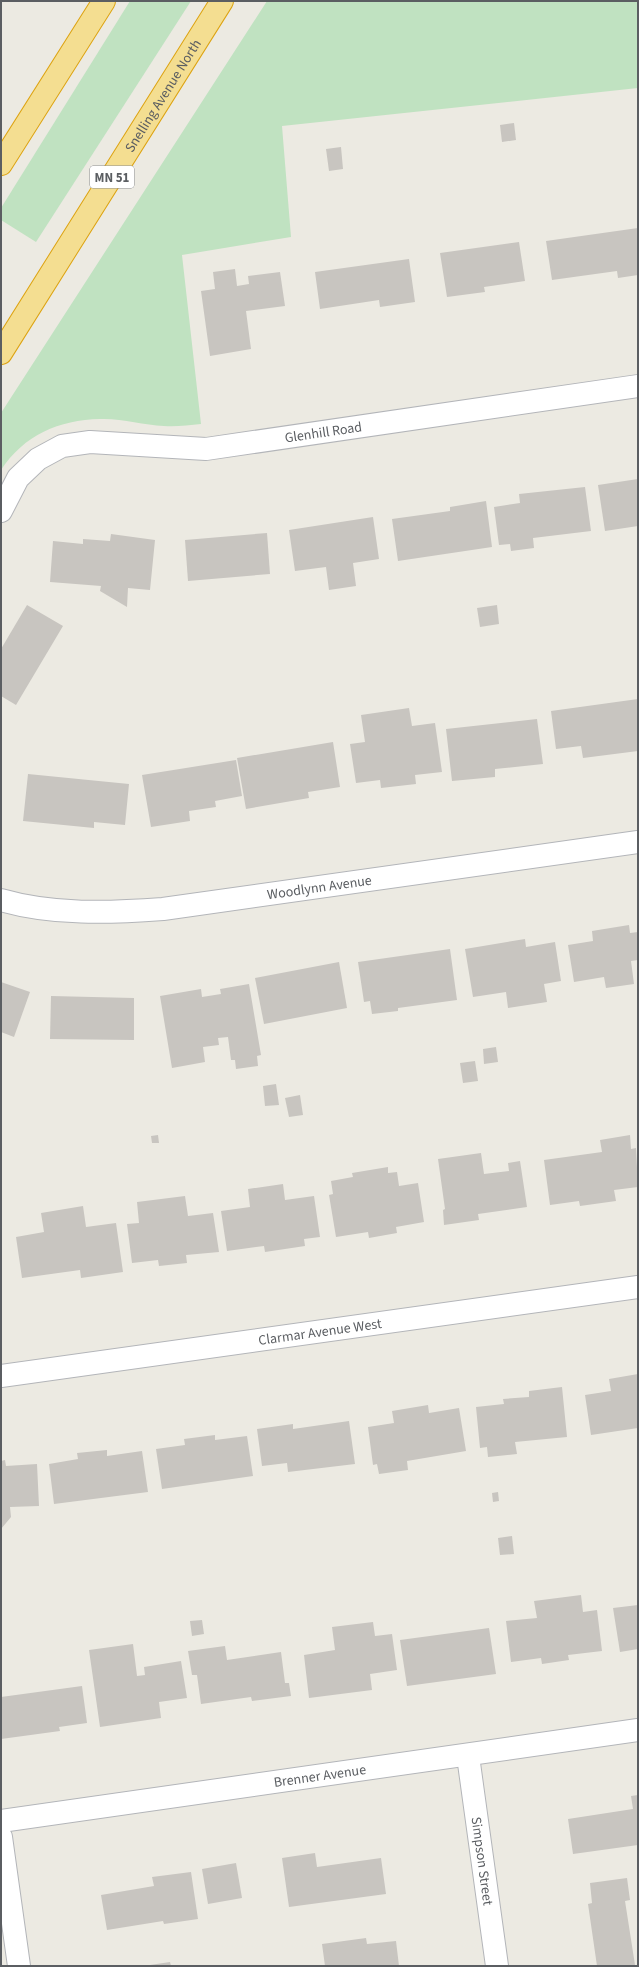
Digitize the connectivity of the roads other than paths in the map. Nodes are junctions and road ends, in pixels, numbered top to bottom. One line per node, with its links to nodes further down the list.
1 (104, 1): 3 (highway)
2 (222, 1): 4 (highway, Snelling Avenue North / MN 51)
3 (1, 164)
4 (1, 353)
5 (638, 386): 6 (street, Glenhill Road)
6 (1, 511)
7 (638, 842): 8 (street, Woodlynn Avenue)
8 (1, 900)
9 (638, 1287): 10 (street, Clarmar Avenue West)
10 (1, 1376)
11 (638, 1730): 12 (street, Brenner Avenue)
12 (468, 1756): 13 (street, Brenner Avenue); 16 (street, Simpson Street)
13 (1, 1821)
14 (1, 1836): 15 (street)
15 (19, 1966)
16 (497, 1966)

